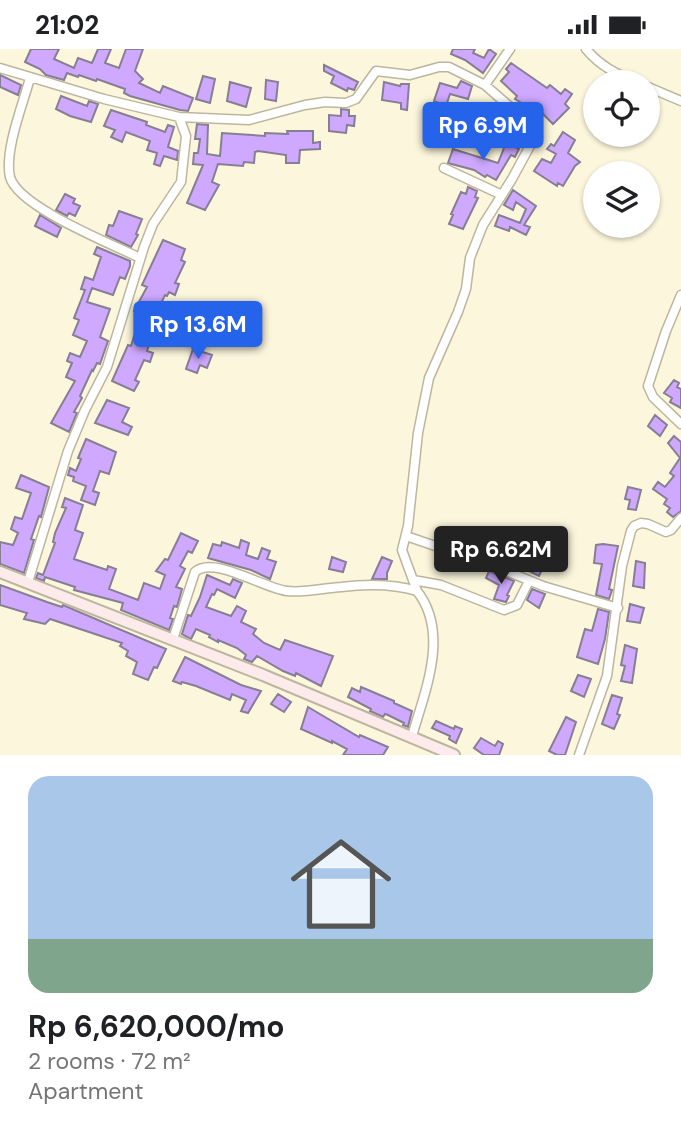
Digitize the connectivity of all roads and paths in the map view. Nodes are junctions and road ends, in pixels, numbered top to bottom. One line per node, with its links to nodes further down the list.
1 (510, 49): 6 (street)
2 (586, 49): 4 (street)
3 (0, 68): 5 (street)
4 (608, 70)
5 (30, 78): 9 (street); 12 (street)
6 (485, 85): 9 (street); 11 (street)
7 (660, 92): 8 (street)
8 (681, 101)
9 (179, 117): 12 (street)
10 (444, 169): 11 (street)
11 (502, 195): 16 (street)
12 (141, 258): 20 (street)
13 (681, 295): 14 (street)
14 (681, 424)
15 (681, 518): 22 (street)
16 (406, 536): 18 (street); 19 (street)
17 (0, 572): 20 (main road)
18 (413, 580): 19 (street); 21 (street)
19 (529, 581): 22 (street)
20 (28, 582): 23 (main road)
21 (417, 591): 23 (street); 24 (street)
22 (618, 608): 26 (street)
23 (173, 639): 24 (main road)
24 (412, 736): 25 (main road)
25 (454, 755)
26 (579, 755)

